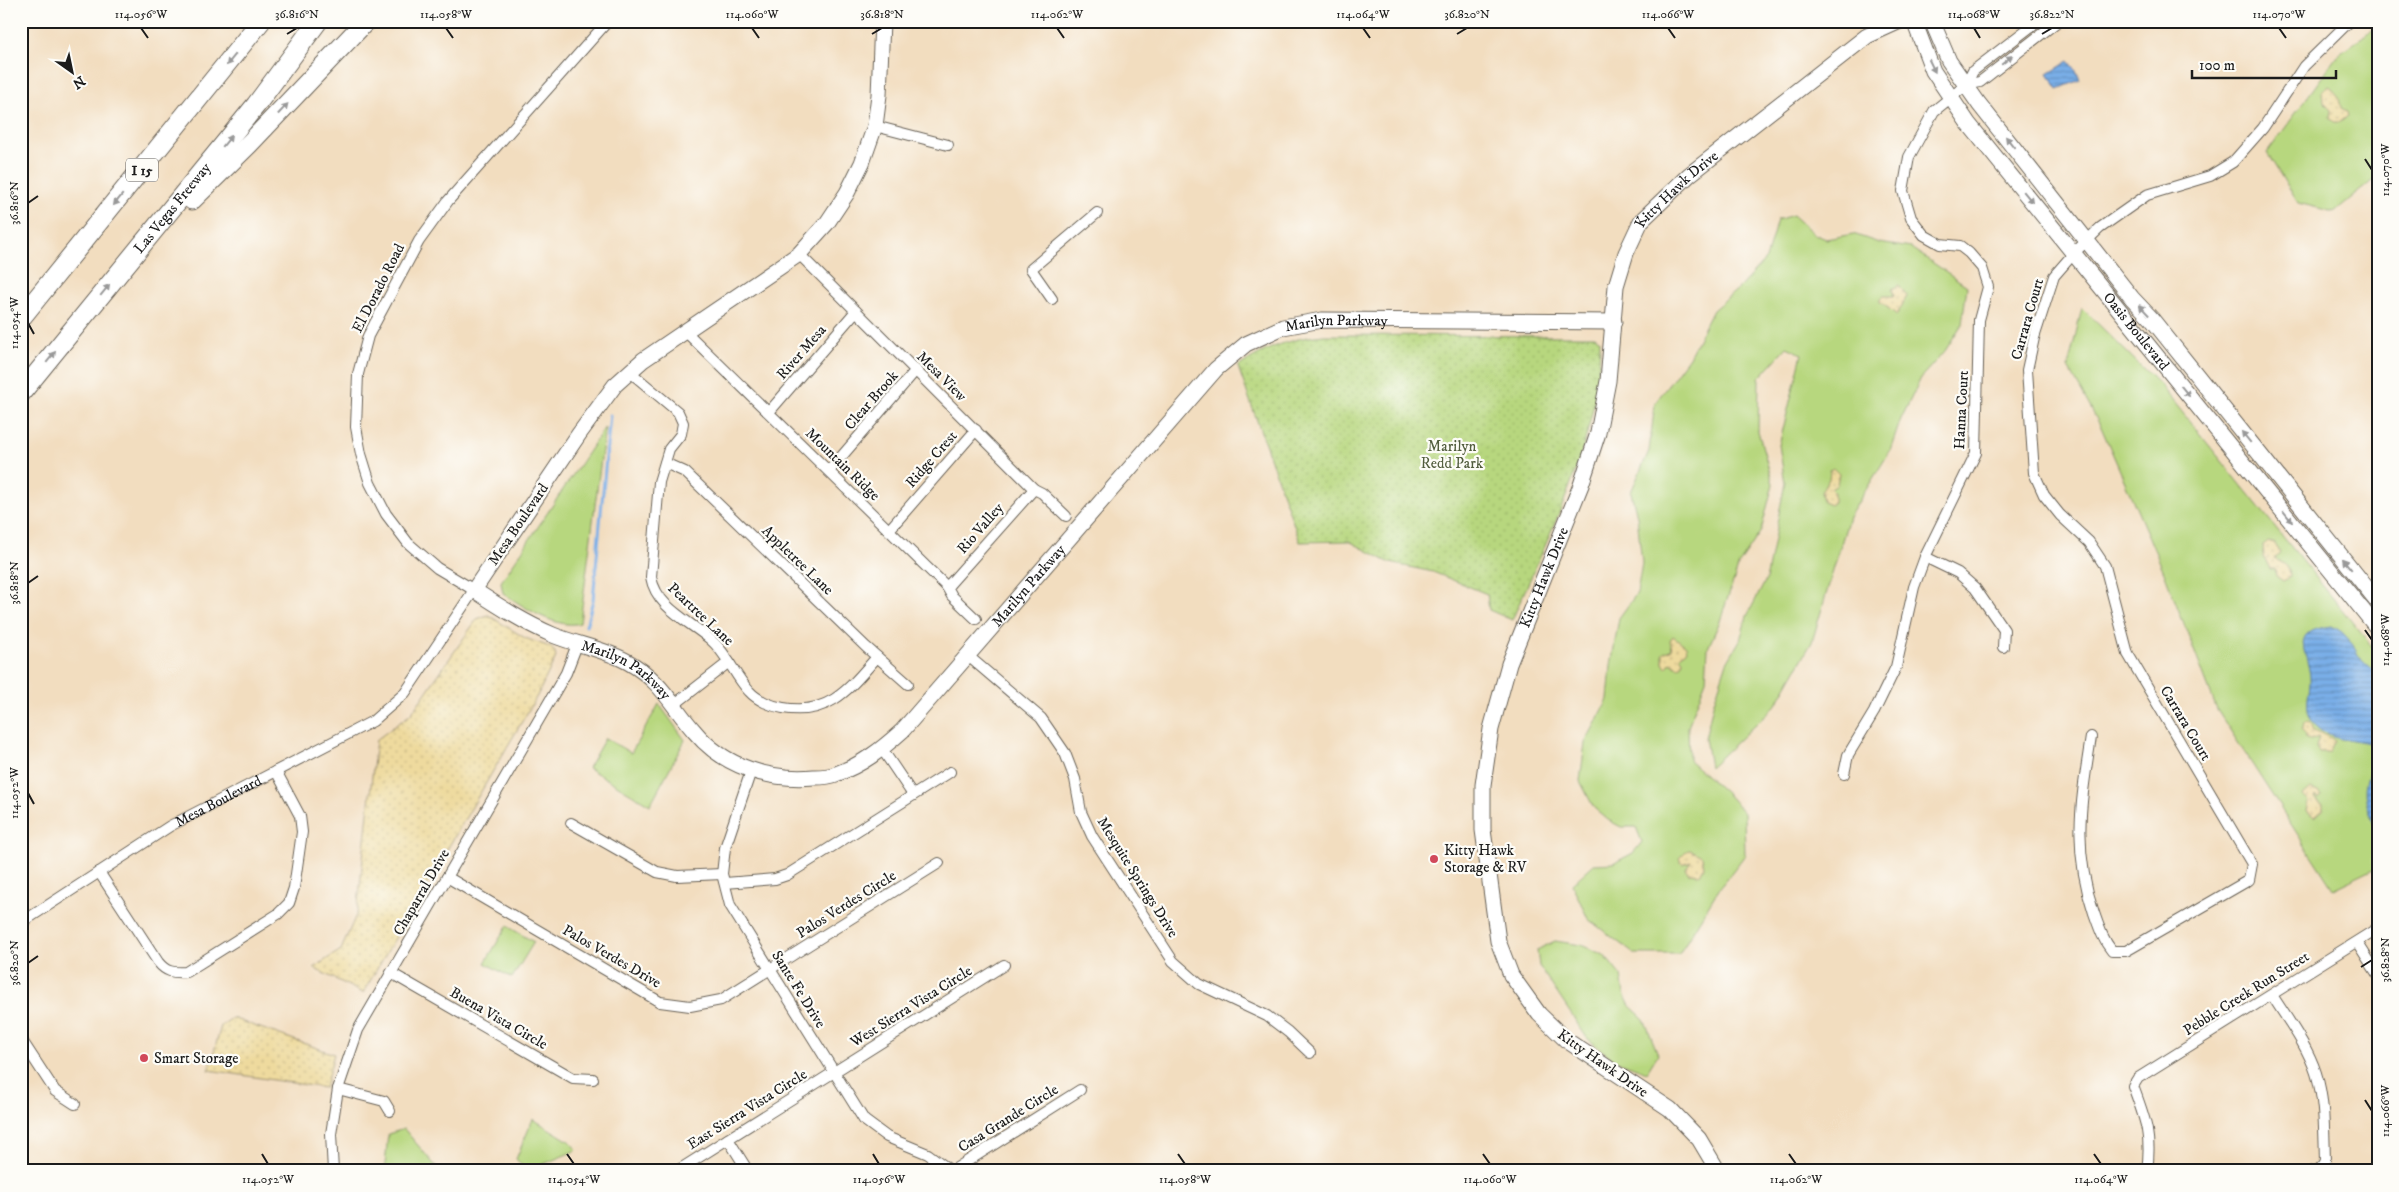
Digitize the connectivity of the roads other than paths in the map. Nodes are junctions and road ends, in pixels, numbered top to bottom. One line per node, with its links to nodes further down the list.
1 (261, 21): 23 (highway, I 15, one-way to 23)
2 (318, 21): 20 (highway, Las Vegas Freeway, one-way to 2)
3 (366, 21): 20 (highway, one-way to 3)
4 (608, 21): 38 (street, El Dorado Road)
5 (882, 21): 14 (street, Mesa Boulevard)
6 (1900, 21): 24 (street, Kitty Hawk Drive)
7 (1914, 21): 13 (street, Oasis Boulevard, one-way to 13)
8 (1932, 21): 12 (street, Oasis Boulevard)
9 (2038, 21): 12 (street)
10 (2058, 21): 12 (street, one-way to 10)
11 (2350, 21): 17 (street, Carrara Court)
12 (1966, 85): 13 (street, Hanna Court); 17 (street, Oasis Boulevard, one-way to 12)
13 (1950, 96): 19 (street, Oasis Boulevard, one-way to 19); 36 (street, Hanna Court)
14 (875, 126): 15 (street); 18 (street, Mesa Boulevard)
15 (948, 145)
16 (1097, 213): 21 (street)
17 (2088, 240): 19 (street, Carrara Court); 39 (street, Oasis Boulevard, one-way to 17)
18 (799, 254): 22 (street, Mesa View); 25 (street, Mesa Boulevard)
19 (2074, 254): 41 (street, Oasis Boulevard, one-way to 41); 49 (street, Carrara Court)
20 (130, 260): 28 (highway, Las Vegas Freeway, one-way to 20)
21 (1052, 299)
22 (856, 311): 26 (street, Mesa View); 29 (street, River Mesa)
23 (21, 318)
24 (1614, 322): 44 (street, Marilyn Parkway); 83 (street, Kitty Hawk Drive)
25 (686, 332): 27 (street, Mesa Boulevard); 29 (street, Mountain Ridge)
26 (916, 370): 30 (street, Mesa View); 32 (street, Clear Brook)
27 (629, 371): 31 (street, Peartree Lane); 38 (street, Mesa Boulevard)
28 (21, 393)
29 (769, 412): 32 (street, Mountain Ridge)
30 (976, 430): 33 (street, Mesa View); 35 (street, Ridge Crest)
31 (665, 463): 45 (street, Appletree Lane); 46 (street, Peartree Lane)
32 (829, 471): 35 (street, Mountain Ridge)
33 (1034, 489): 34 (street, Mesa View); 37 (street, Rio Valley)
34 (1066, 516)
35 (889, 530): 37 (street, Mountain Ridge)
36 (1925, 557): 43 (street); 54 (street, Hanna Court)
37 (947, 587): 40 (street, Mountain Ridge)
38 (474, 590): 42 (street, Marilyn Parkway); 51 (street, Mesa Boulevard)
39 (2378, 601)
40 (976, 619)
41 (2378, 628)
42 (578, 642): 48 (street, Marilyn Parkway); 59 (street, Chaparral Drive)
43 (2003, 647)
44 (967, 655): 50 (street, Marilyn Parkway); 70 (street, Mesquite Springs Drive)
45 (877, 657): 46 (street, Peartree Lane); 47 (street, Appletree Lane)
46 (729, 662): 48 (street)
47 (908, 684)
48 (675, 704): 52 (street, Marilyn Parkway)
49 (2091, 737)
50 (882, 749): 52 (street, Marilyn Parkway); 55 (street)
51 (276, 771): 58 (street, Mesa Boulevard); 58 (street)
52 (751, 771): 60 (street, Sante Fe Drive)
53 (950, 772): 55 (street)
54 (1844, 774)
55 (913, 796): 60 (street)
56 (571, 823): 60 (street)
57 (939, 863): 65 (street, Palos Verdes Circle)
58 (99, 872): 61 (street, Mesa Boulevard)
59 (446, 877): 65 (street, Palos Verdes Drive); 66 (street, Chaparral Drive)
60 (723, 879): 65 (street, Sante Fe Drive)
61 (21, 923)
62 (2378, 928): 63 (street, Pebble Creek Run Street)
63 (2357, 942): 67 (street); 68 (street, Pebble Creek Run Street)
64 (1004, 964): 71 (street, West Sierra Vista Circle)
65 (770, 970): 71 (street, Sante Fe Drive)
66 (391, 973): 72 (street, Buena Vista Circle); 73 (street, Chaparral Drive)
67 (2378, 975)
68 (2272, 995): 78 (street); 84 (street, Pebble Creek Run Street)
69 (21, 1039): 75 (street)
70 (1310, 1054)
71 (834, 1073): 77 (street, East Sierra Vista Circle); 82 (street, Sante Fe Drive)
72 (593, 1078)
73 (338, 1088): 76 (street); 79 (street, Chaparral Drive)
74 (1080, 1090): 82 (street, Casa Grande Circle)
75 (75, 1104)
76 (390, 1111)
77 (728, 1139): 80 (street, East Sierra Vista Circle); 81 (street)
78 (2316, 1170)
79 (333, 1171)
80 (677, 1171)
81 (748, 1171)
82 (952, 1171)
83 (1718, 1171)
84 (2147, 1171)

